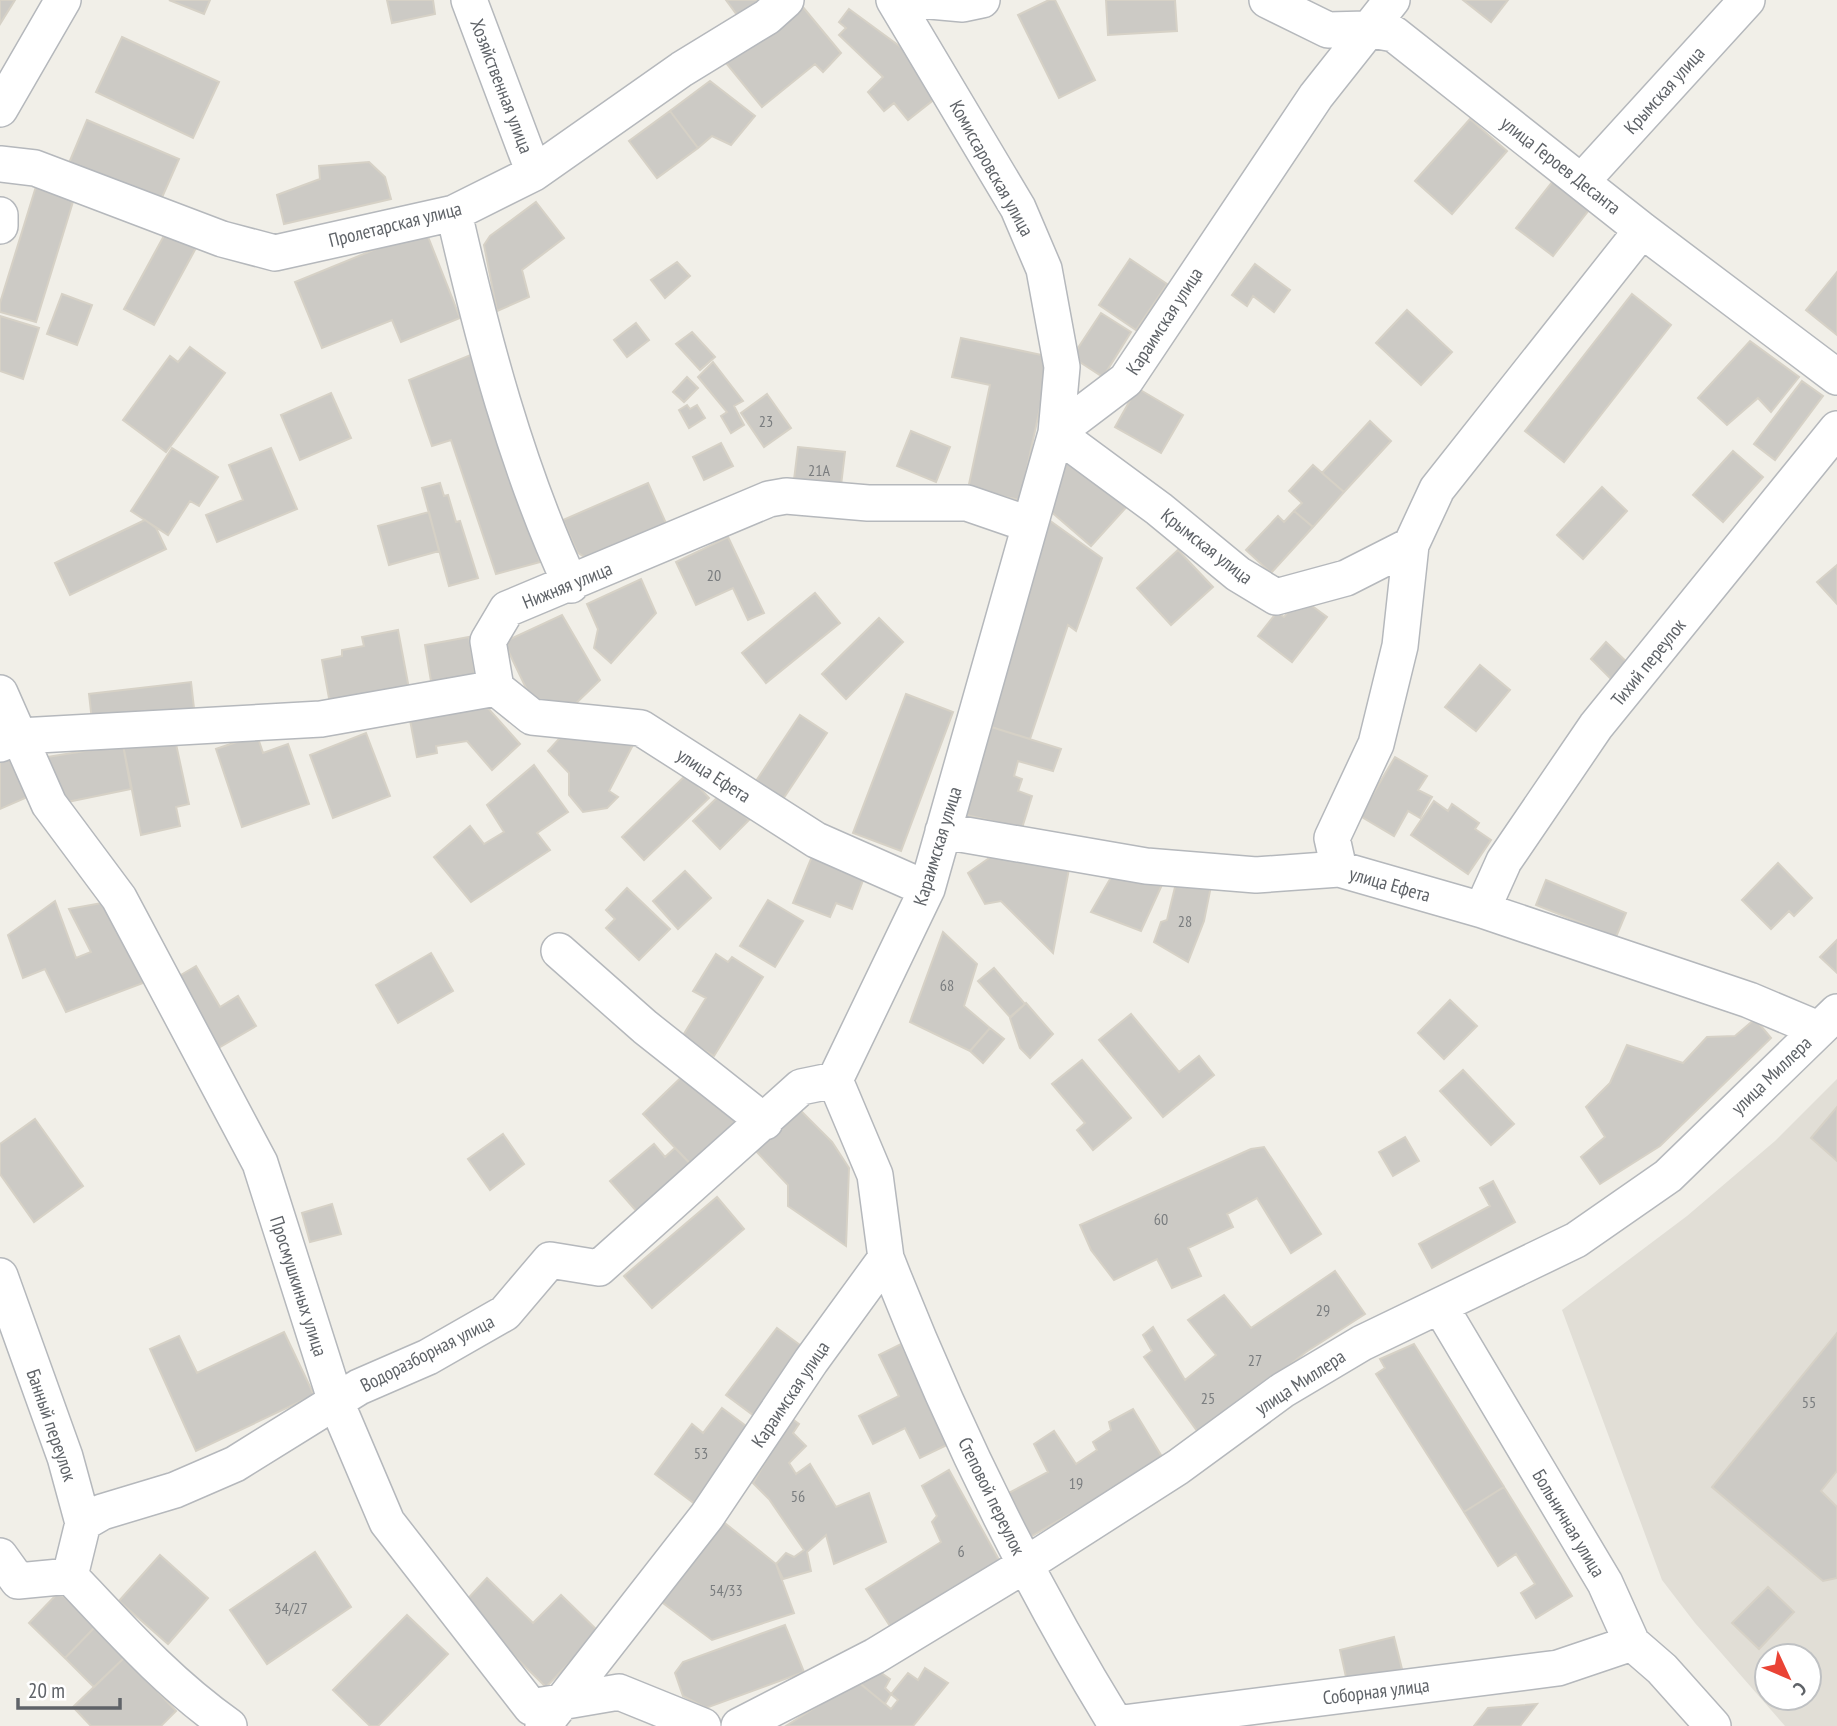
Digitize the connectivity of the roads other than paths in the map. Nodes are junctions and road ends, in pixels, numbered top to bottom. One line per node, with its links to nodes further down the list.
1 (64, 0): 11 (street)
2 (469, 0): 13 (street, Хозяйственная улица)
3 (786, 0): 13 (street, Пролетарская улица)
4 (894, 0): 21 (street, Комиссаровская улица)
5 (919, 0): 6 (street)
6 (982, 0)
7 (1266, 0): 10 (street, улица Героев Десанта)
8 (1392, 0): 10 (street, Караимская улица)
9 (1747, 0): 14 (street, Крымская улица)
10 (1367, 29): 14 (street, улица Героев Десанта); 21 (street, Караимская улица)
11 (0, 109)
12 (0, 164): 15 (street, Пролетарская улица)
13 (534, 173): 15 (street, Пролетарская улица)
14 (1582, 181): 18 (street, улица Героев Десанта)
15 (454, 213): 24 (street)
16 (0, 215): 17 (street)
17 (0, 226)
18 (1643, 230): 19 (street, улица Героев Десанта); 23 (street)
19 (1837, 377)
20 (1837, 429): 31 (street, Тихий переулок)
21 (1056, 433): 22 (street, Караимская улица); 23 (street, Крымская улица)
22 (1028, 524): 24 (street, Нижняя улица); 28 (street, Караимская улица)
23 (1410, 545): 29 (street)
24 (571, 585): 25 (street, Нижняя улица)
25 (496, 688): 27 (street); 30 (street, улица Ефета)
26 (0, 693): 27 (street, Просмушкиных улица)
27 (10, 740): 39 (street, Просмушкиных улица)
28 (943, 831): 29 (street, улица Ефета); 30 (street, Караимская улица)
29 (1339, 869): 31 (street, улица Ефета)
30 (927, 889): 34 (street, Караимская улица)
31 (1482, 910): 33 (street, улица Ефета)
32 (559, 951): 35 (street)
33 (1828, 1020): 38 (street, улица Миллера)
34 (835, 1080): 35 (street, Водоразборная улица); 36 (street)
35 (765, 1122): 39 (street, Водоразборная улица)
36 (886, 1258): 42 (street, Степовой переулок); 45 (street, Караимская улица)
37 (0, 1276): 40 (street, Банный переулок)
38 (1440, 1306): 42 (street, улица Миллера); 44 (street, Больничная улица)
39 (336, 1402): 40 (street, Водоразборная улица); 45 (street, Просмушкиных улица)
40 (83, 1523): 43 (street)
41 (0, 1556): 43 (street)
42 (1025, 1565): 47 (street, Степовой переулок); 49 (street, улица Миллера)
43 (69, 1576): 46 (street)
44 (1632, 1643): 47 (street, Соборная улица); 50 (street, Больничная улица)
45 (552, 1713): 48 (street, Просмушкиных улица)
46 (203, 1720)
47 (1116, 1725)
48 (703, 1726)
49 (739, 1726)
50 (1713, 1726)

